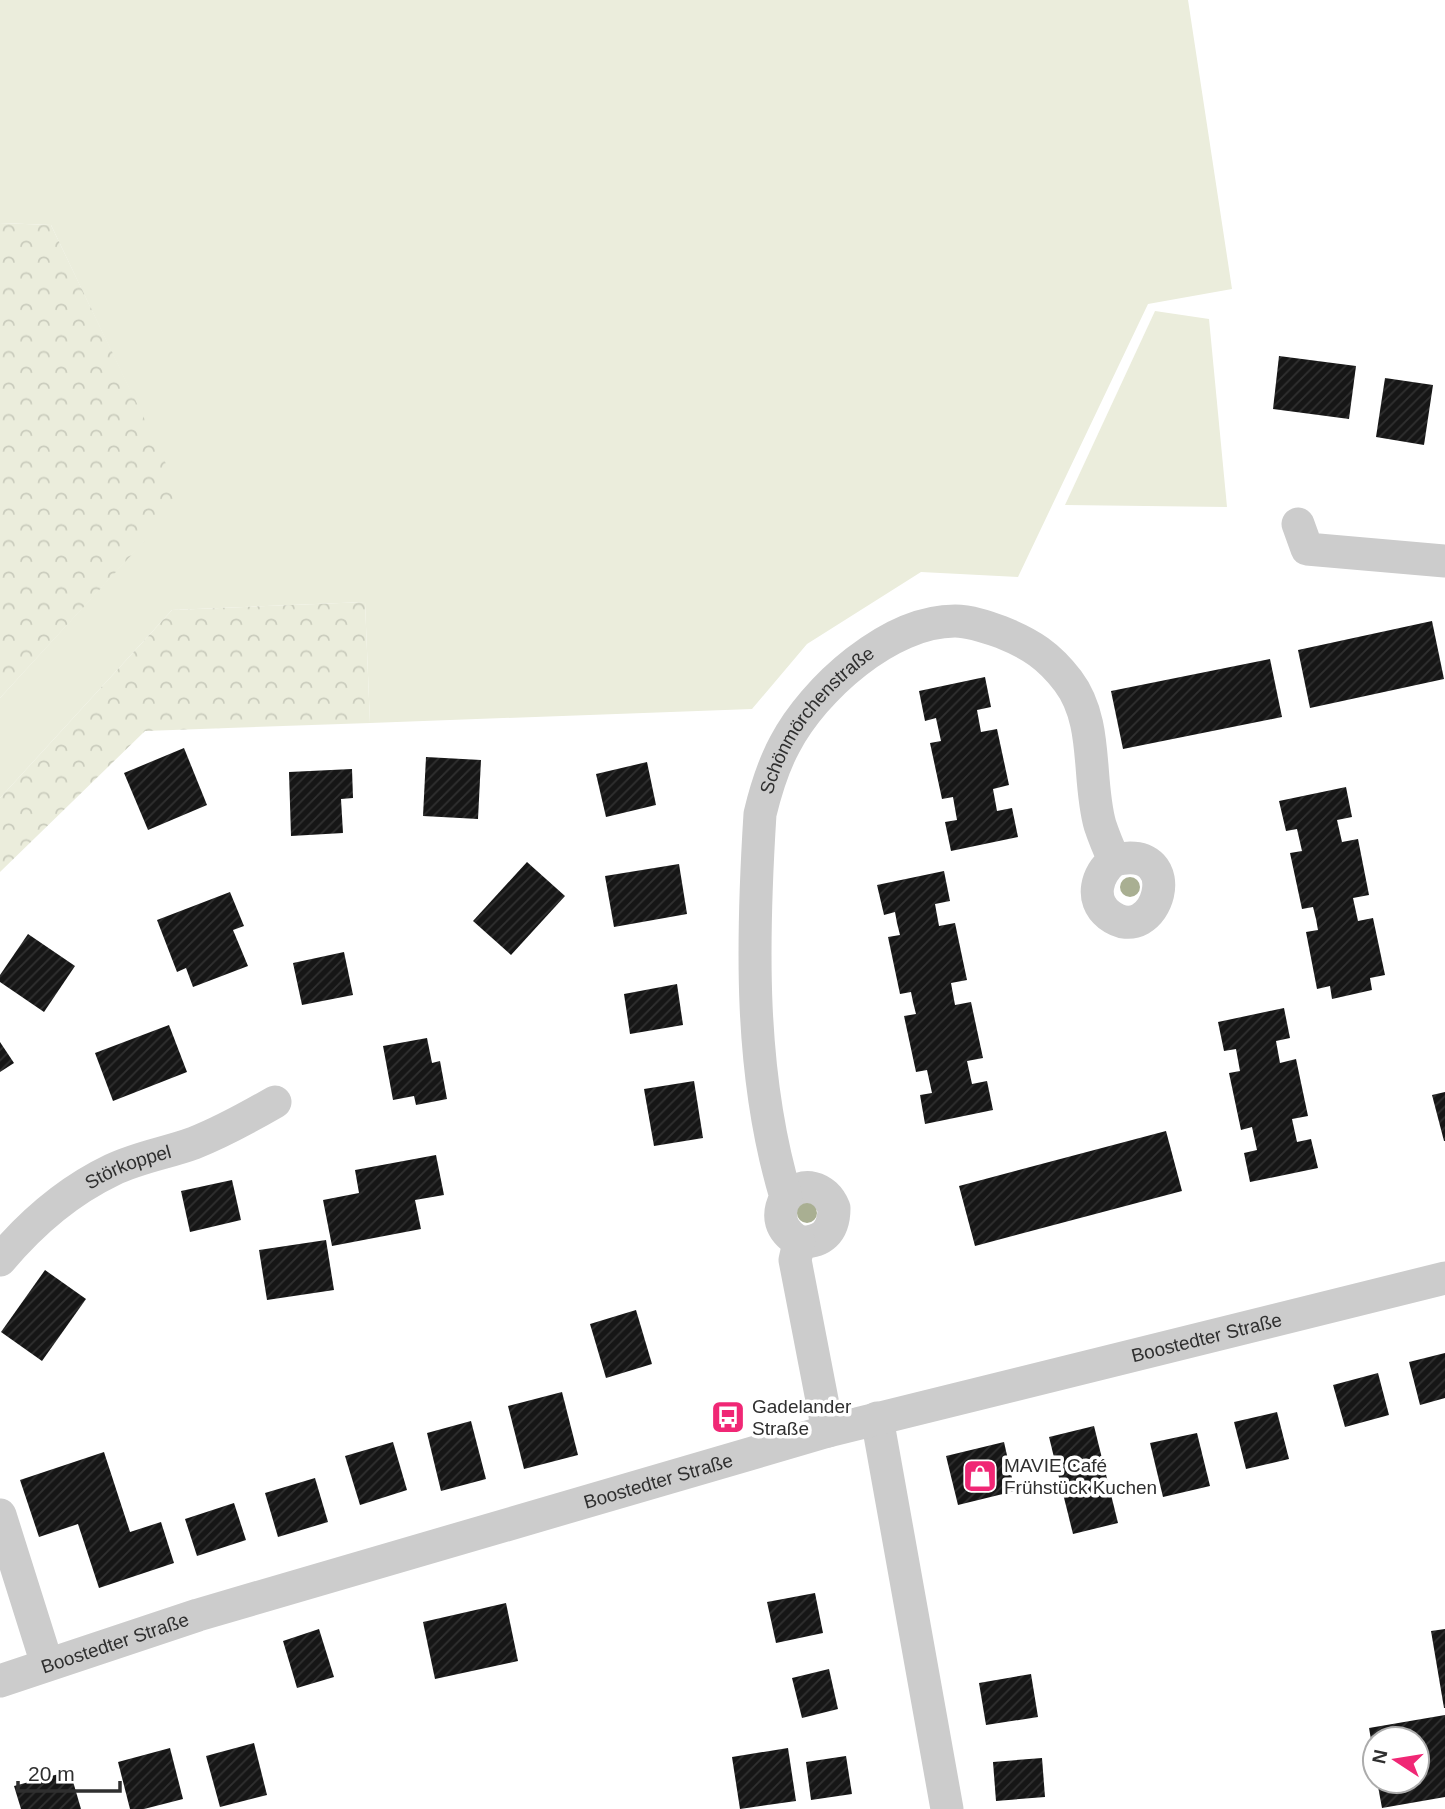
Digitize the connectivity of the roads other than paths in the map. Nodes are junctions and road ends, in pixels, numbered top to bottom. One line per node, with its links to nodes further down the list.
1 (1298, 524): 2 (street)
2 (1445, 561)
3 (1114, 860): 5 (street, Schönmörchenstraße)
4 (275, 1102): 7 (street, Störkoppel)
5 (786, 1197): 6 (street, Schönmörchenstraße); 6 (street)
6 (799, 1242): 10 (street)
7 (0, 1260)
8 (1445, 1278): 9 (street, Boostedter Straße)
9 (877, 1418): 10 (street, Boostedter Straße); 14 (street)
10 (828, 1431): 12 (street, Boostedter Straße)
11 (0, 1515): 12 (street)
12 (47, 1664): 13 (street, Boostedter Straße)
13 (0, 1681)
14 (947, 1809)

